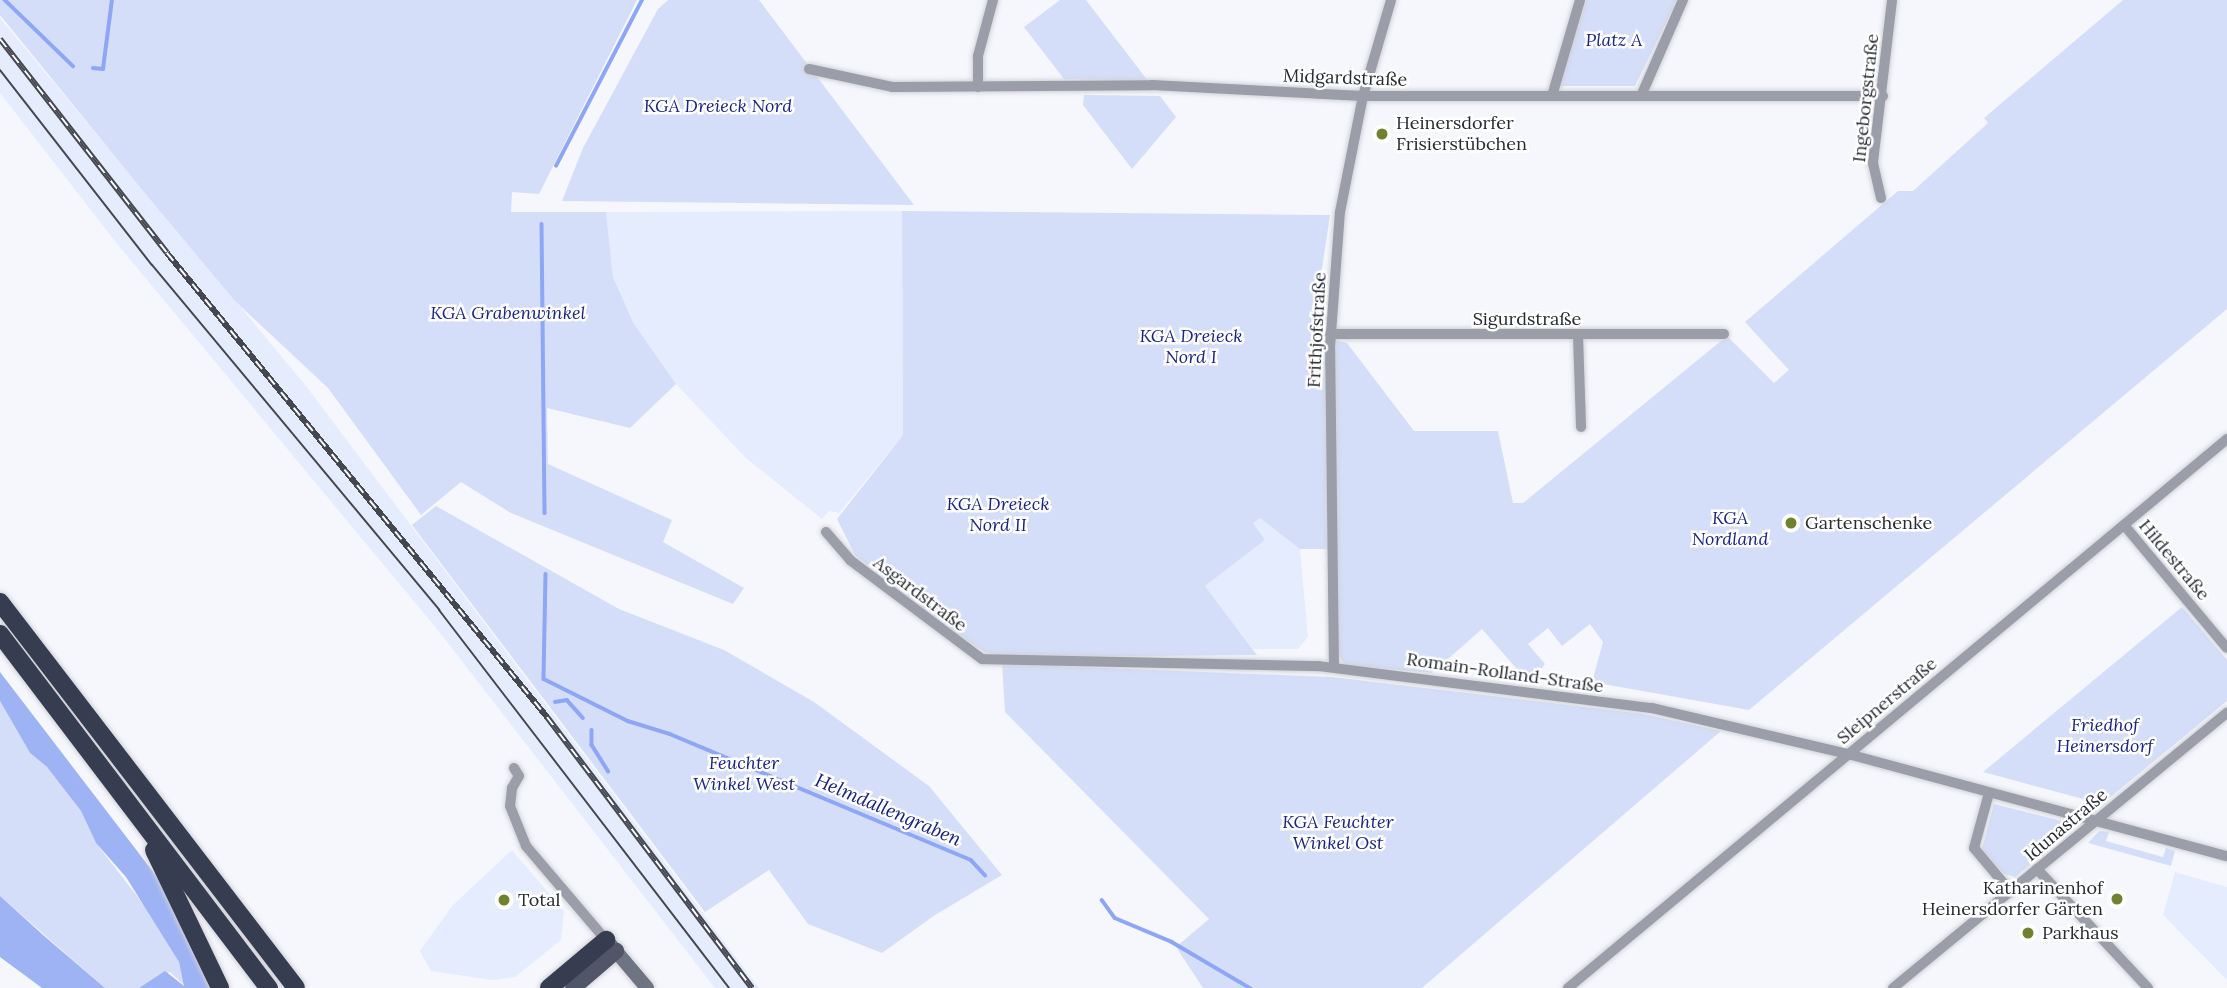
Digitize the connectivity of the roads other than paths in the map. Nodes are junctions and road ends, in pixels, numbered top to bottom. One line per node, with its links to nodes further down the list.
1 (993, 0): 7 (street)
2 (1391, 0): 8 (street, Frithjofstraße)
3 (1580, 0): 9 (street)
4 (1683, 0): 10 (street)
5 (1892, 0): 11 (street, Ingeborgstraße)
6 (809, 69): 7 (street, Midgardstraße)
7 (978, 87): 8 (street, Midgardstraße)
8 (1363, 96): 9 (street, Midgardstraße); 13 (street, Frithjofstraße)
9 (1552, 96): 10 (street, Midgardstraße)
10 (1641, 96): 11 (street, Midgardstraße)
11 (1883, 96): 12 (street, Ingeborgstraße)
12 (1881, 198)
13 (1330, 334): 15 (street, Sigurdstraße); 24 (street, Frithjofstraße)
14 (1724, 334): 15 (street, Sigurdstraße)
15 (1578, 335): 16 (street)
16 (1581, 427)
17 (2227, 439): 18 (street, Sleipnerstraße)
18 (2124, 524): 22 (street, Hildestraße); 26 (street, Sleipnerstraße)
19 (826, 532): 23 (street, Asgardstraße)
20 (0, 602): 37 (highway)
21 (0, 634): 29 (highway)
22 (2227, 648)
23 (1006, 660): 24 (street, Romain-Rolland-Straße)
24 (1334, 667): 26 (street, Romain-Rolland-Straße)
25 (2227, 713): 30 (street, Idunastraße)
26 (1848, 754): 28 (street, Romain-Rolland-Straße); 41 (street, Sleipnerstraße)
27 (514, 768): 34 (street)
28 (1989, 793): 30 (street, Romain-Rolland-Straße); 33 (street)
29 (135, 813): 35 (highway); 36 (highway)
30 (2094, 821): 31 (street, Romain-Rolland-Straße); 32 (street, Idunastraße)
31 (2227, 856)
32 (2037, 869): 33 (street, Idunastraße); 43 (street)
33 (2011, 892): 42 (street, Idunastraße)
34 (611, 945): 38 (highway); 39 (main road); 40 (main road)
35 (220, 988)
36 (269, 988)
37 (296, 988)
38 (549, 988)
39 (573, 988)
40 (648, 988)
41 (1568, 988)
42 (1893, 988)
43 (2148, 988)

